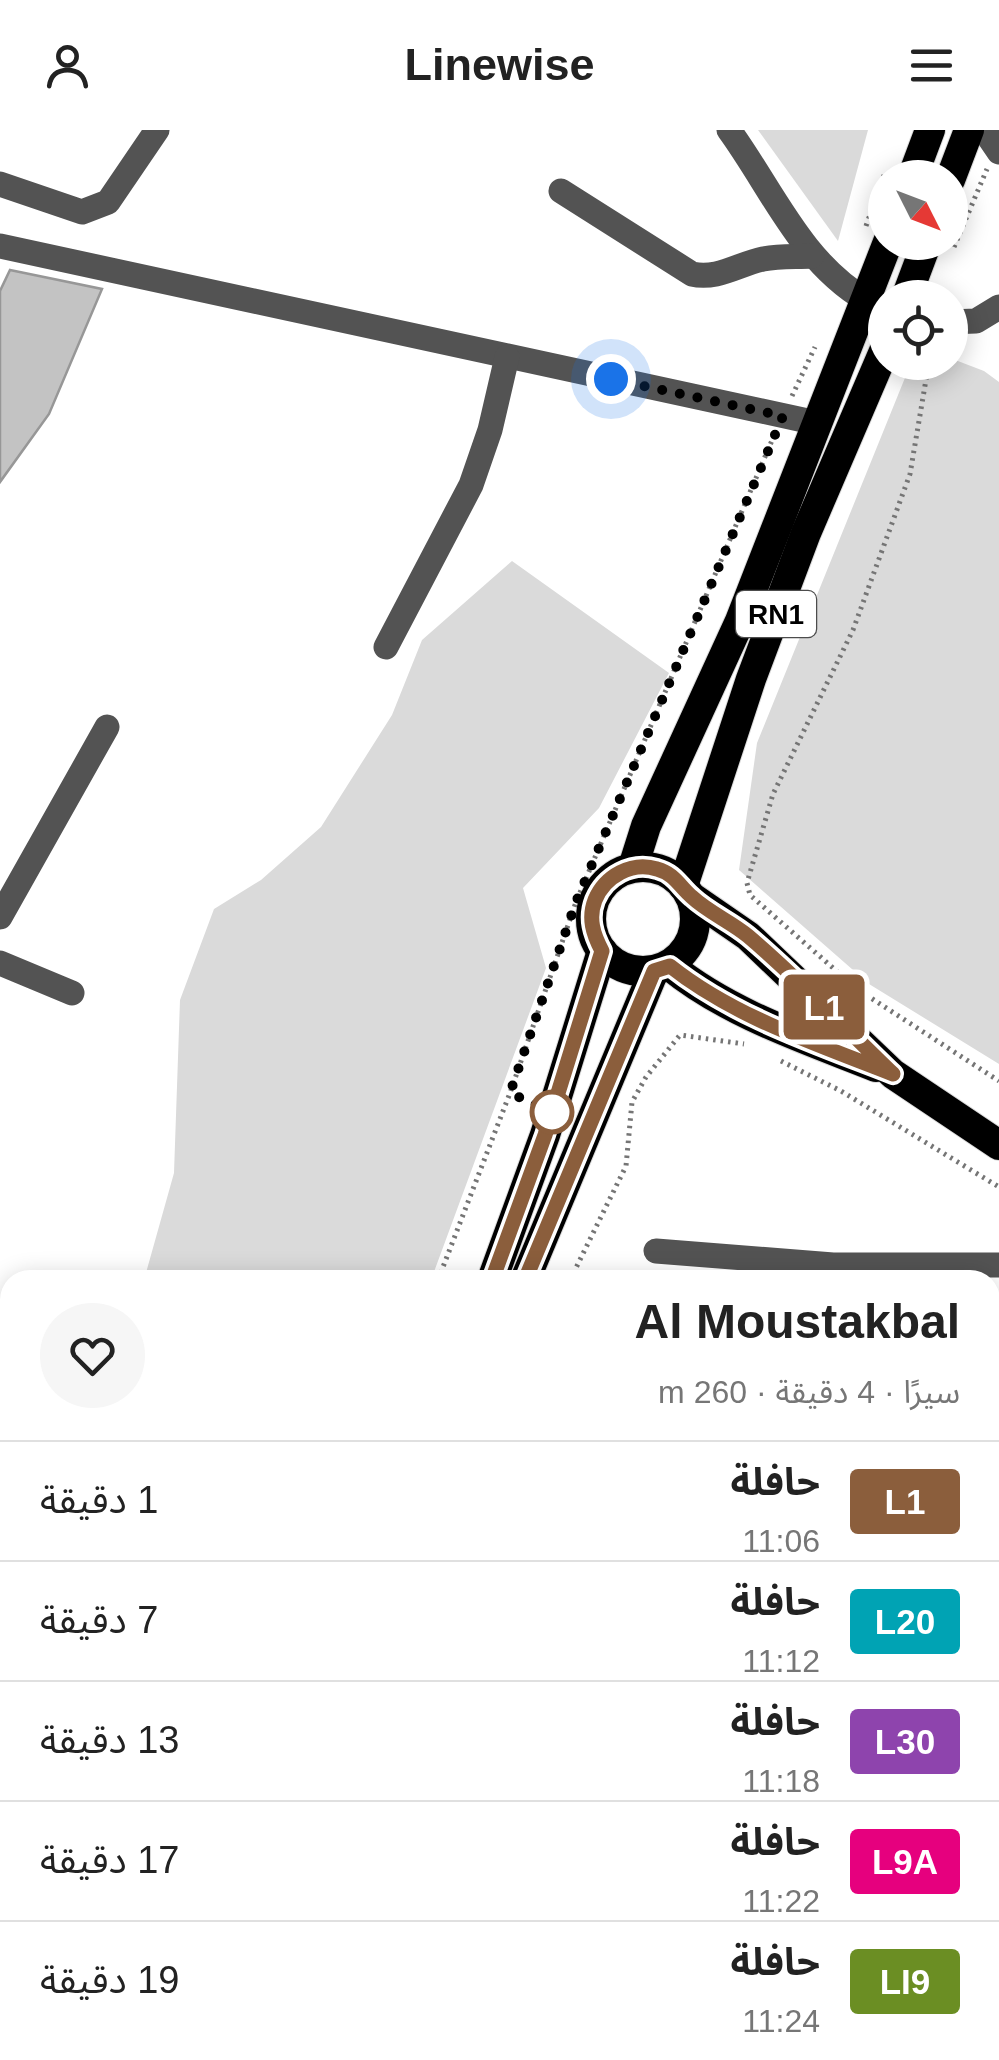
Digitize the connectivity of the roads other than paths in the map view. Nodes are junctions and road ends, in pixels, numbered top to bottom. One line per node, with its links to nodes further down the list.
1 (157, 130): 7 (street)
2 (729, 130): 10 (street)
3 (930, 130): 5 (highway)
4 (969, 130): 6 (highway)
5 (908, 160)
6 (958, 160)
7 (0, 184)
8 (561, 191): 10 (street)
9 (0, 246): 15 (street)
10 (812, 256): 12 (street)
11 (872, 260): 12 (highway, RN1)
12 (866, 300): 17 (highway, RN1)
13 (999, 307): 14 (street)
14 (968, 322)
15 (508, 357): 17 (street); 18 (street)
16 (872, 380): 21 (highway, RN1)
17 (818, 423): 20 (highway, RN1)
18 (386, 647)
19 (108, 727): 22 (street)
20 (633, 868): 21 (highway); 23 (highway)
21 (687, 891): 25 (highway, RN1); 27 (highway)
22 (0, 917)
23 (602, 951): 25 (highway); 31 (highway)
24 (0, 963): 26 (street)
25 (662, 968): 27 (highway); 32 (highway, RN1)
26 (72, 993)
27 (893, 1074): 28 (highway)
28 (999, 1145)
29 (656, 1251): 33 (street)
30 (999, 1265): 34 (street)
31 (496, 1270)
32 (529, 1270)
33 (807, 1270)
34 (894, 1270)

